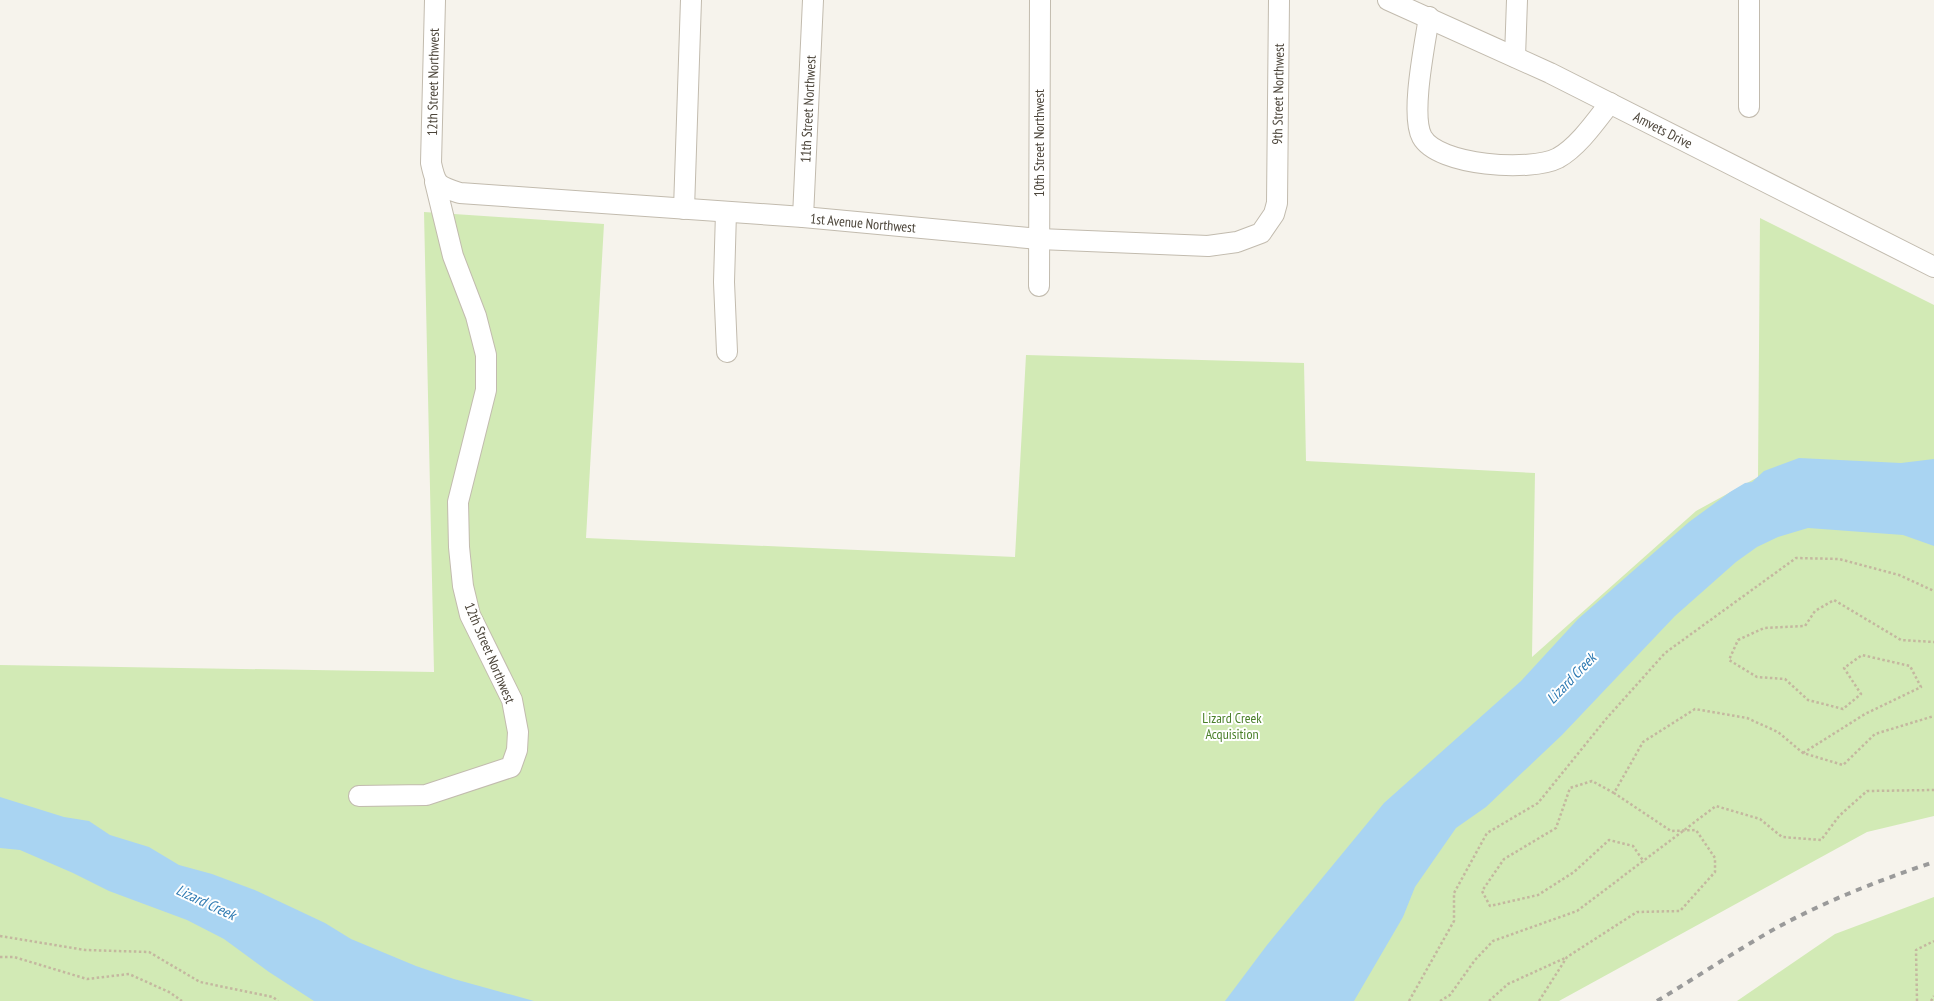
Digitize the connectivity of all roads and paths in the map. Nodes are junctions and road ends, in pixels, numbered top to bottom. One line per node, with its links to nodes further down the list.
1 (435, 0): 13 (street, 12th Street Northwest)
2 (691, 0): 15 (street)
3 (813, 0): 17 (street, 11th Street Northwest)
4 (1040, 0): 18 (street, 10th Street Northwest)
5 (1279, 0): 14 (street, 9th Street Northwest)
6 (1388, 0): 9 (street, Amvets Drive)
7 (1517, 0): 10 (street)
8 (1749, 0): 12 (street)
9 (1429, 17): 10 (street, Amvets Drive); 11 (street)
10 (1515, 57): 11 (street, Amvets Drive)
11 (1610, 103): 19 (street, Amvets Drive)
12 (1749, 107)
13 (433, 173): 15 (street, 1st Avenue Northwest); 28 (street, 12th Street Northwest)
14 (1277, 187): 18 (street, 1st Avenue Northwest)
15 (684, 209): 16 (street, 1st Avenue Northwest)
16 (726, 212): 17 (street, 1st Avenue Northwest); 21 (street)
17 (803, 217): 18 (street, 1st Avenue Northwest)
18 (1039, 239): 20 (street, 10th Street Northwest)
19 (1934, 267)
20 (1039, 286)
21 (727, 352)
22 (1934, 591): 38 (path)
23 (1934, 642): 25 (path)
24 (1934, 716): 25 (path)
25 (1802, 753): 27 (path)
26 (1934, 790): 29 (path)
27 (1614, 793): 29 (path); 30 (path)
28 (359, 796)
29 (1682, 831): 30 (path); 34 (path)
30 (1644, 862): 39 (path)
31 (0, 936): 37 (path)
32 (1934, 941): 42 (path)
33 (0, 957): 36 (path)
34 (1567, 957): 40 (path); 41 (path)
35 (1934, 996): 43 (path)
36 (182, 1001)
37 (278, 1001)
38 (1409, 1001)
39 (1440, 1001)
40 (1489, 1001)
41 (1539, 1001)
42 (1918, 1001)
43 (1931, 1001)

